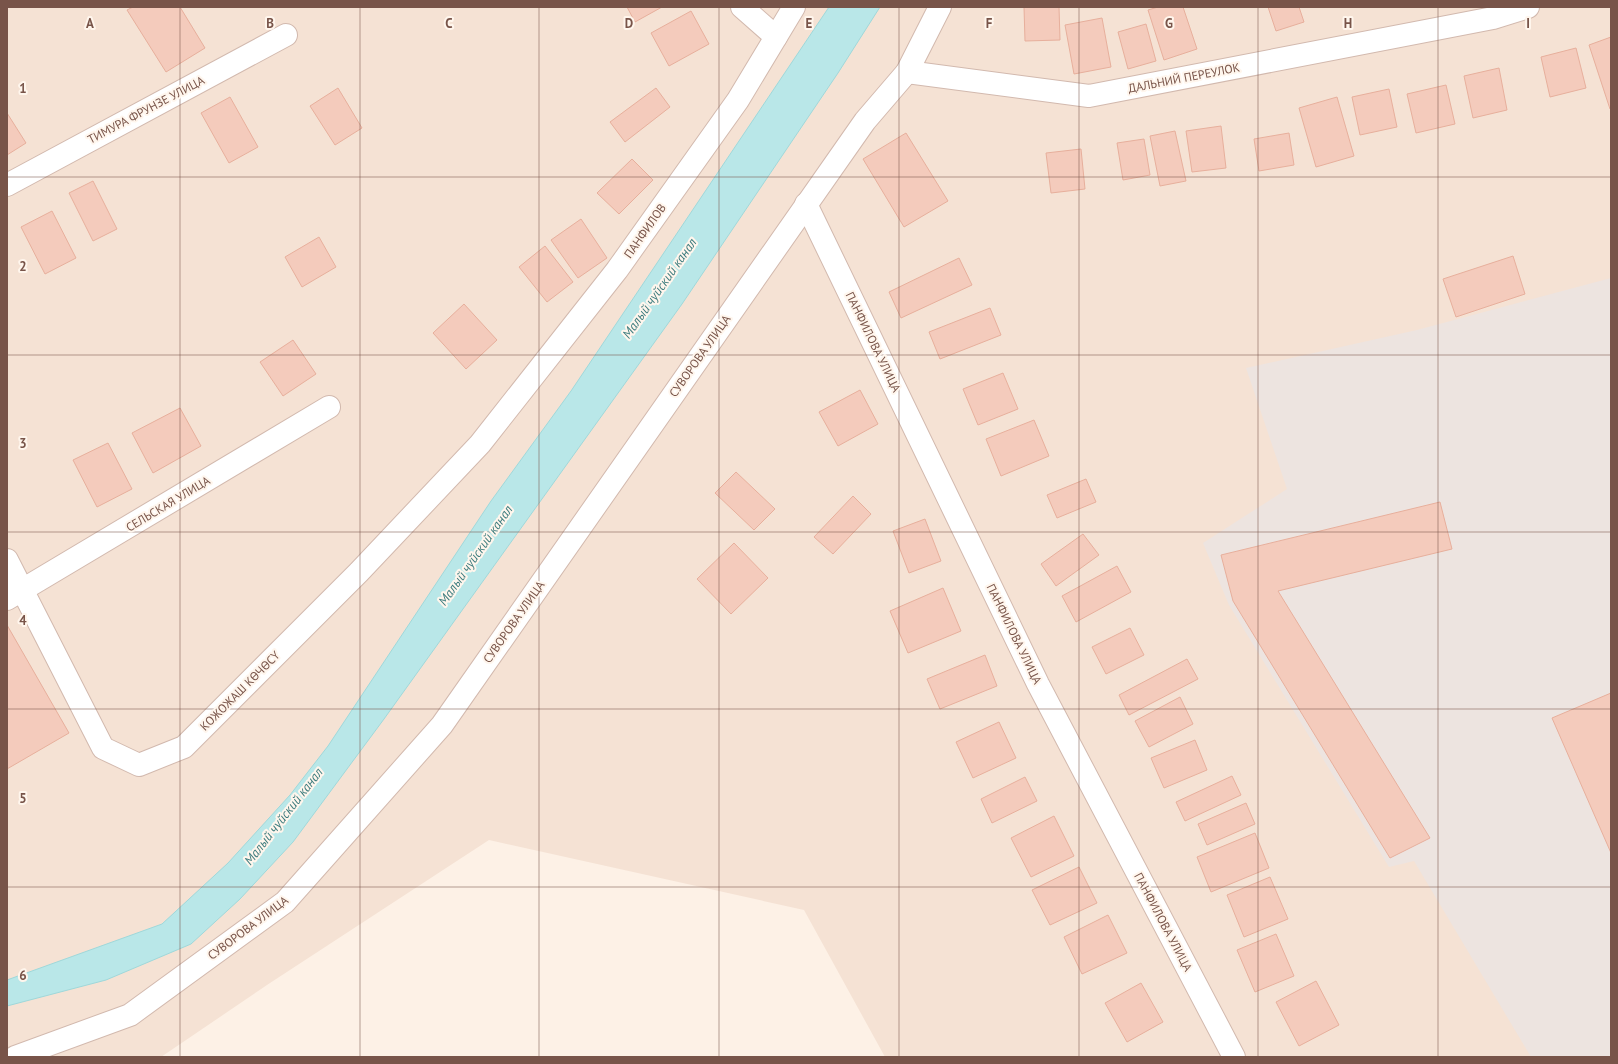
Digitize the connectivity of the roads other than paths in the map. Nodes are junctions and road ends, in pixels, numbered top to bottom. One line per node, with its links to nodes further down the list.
1 (742, 7): 6 (street)
2 (794, 7): 6 (street, ПАНФИЛОВ)
3 (940, 7): 7 (street)
4 (1528, 7): 7 (street, ДАЛЬНИЙ ПЕРЕУЛОК)
5 (286, 35): 8 (street, ТИМУРА ФРУНЗЕ УЛИЦА)
6 (776, 37): 11 (street, ПАНФИЛОВ)
7 (907, 72): 9 (street, СУВОРОВА УЛИЦА)
8 (7, 185)
9 (806, 204): 14 (street, СУВОРОВА УЛИЦА); 15 (street, ПАНФИЛОВА УЛИЦА)
10 (329, 407): 13 (street, СЕЛЬСКАЯ УЛИЦА)
11 (480, 444): 13 (street, КОЖОЖАШ КӨЧӨСҮ)
12 (7, 560): 13 (street, КОЖОЖАШ КӨЧӨСҮ)
13 (15, 595)
14 (16, 1057)
15 (1234, 1057)

